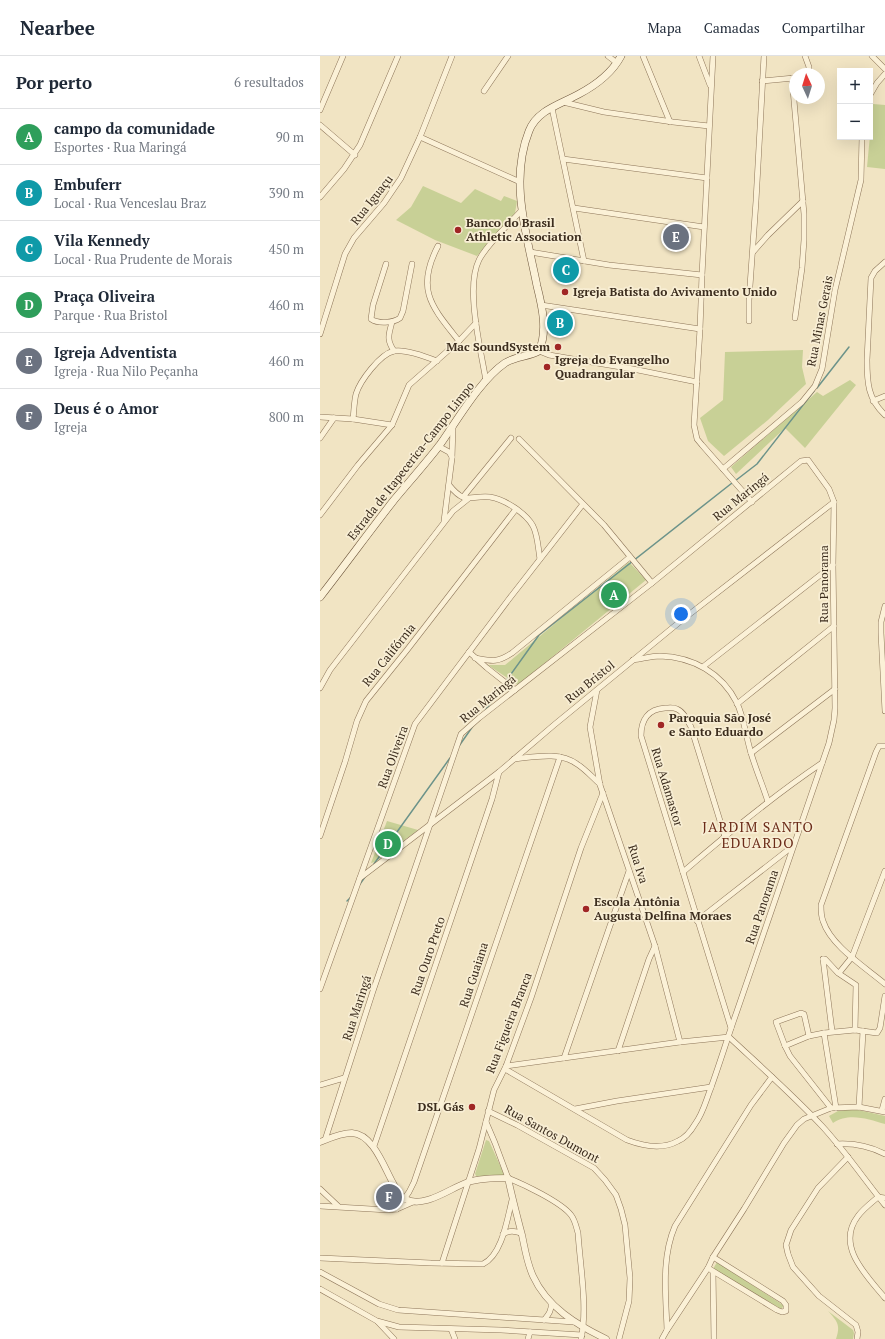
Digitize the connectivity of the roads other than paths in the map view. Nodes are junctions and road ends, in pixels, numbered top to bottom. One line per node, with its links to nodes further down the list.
1 (343, 56): 22 (street)
2 (398, 56): 32 (street)
3 (452, 56): 30 (street, Rua Iguaçu)
4 (508, 56): 21 (street)
5 (608, 56): 13 (street)
6 (621, 56): 13 (main road)
7 (643, 56): 27 (street)
8 (699, 56): 19 (street)
9 (713, 56): 19 (street)
10 (764, 56): 18 (street)
11 (805, 56): 14 (street)
12 (872, 56): 15 (street)
13 (617, 63): 23 (main road)
14 (808, 68)
15 (885, 69)
16 (885, 74): 20 (street)
17 (789, 78): 18 (street)
18 (762, 81): 43 (street)
19 (711, 86): 29 (street)
20 (873, 90)
21 (484, 91)
22 (322, 99): 26 (street)
23 (563, 102): 25 (main road); 27 (street)
24 (796, 104): 37 (street)
25 (552, 108): 33 (street); 35 (main road)
26 (320, 110)
27 (670, 122): 29 (street)
28 (320, 125): 32 (street)
29 (709, 126): 34 (street)
30 (420, 137): 35 (street); 55 (street, Rua Iguaçu)
31 (862, 140): 76 (street, Rua Minas Gerais)
32 (355, 155): 36 (street)
33 (563, 159): 34 (street); 38 (street)
34 (707, 178): 40 (street)
35 (520, 182): 39 (main road)
36 (320, 197)
37 (803, 201): 43 (street); 50 (street)
38 (574, 208): 40 (street); 44 (street)
39 (521, 211): 42 (main road); 53 (street, Estrada de Itapecerica-Campo Limpo)
40 (704, 227): 48 (street)
41 (438, 246): 56 (street)
42 (530, 252): 44 (street); 49 (main road)
43 (753, 252): 51 (street)
44 (584, 261): 48 (street)
45 (885, 262): 63 (street)
46 (386, 264): 52 (street)
47 (412, 264): 52 (street)
48 (702, 275): 54 (street)
49 (541, 305): 54 (street); 58 (main road)
50 (795, 318)
51 (749, 321)
52 (392, 322): 57 (street)
53 (476, 323): 56 (street); 60 (street, Estrada de Itapecerica-Campo Limpo)
54 (700, 329): 61 (street)
55 (320, 334)
56 (459, 341): 59 (street)
57 (394, 351): 59 (street); 67 (street)
58 (539, 351): 60 (main road); 61 (street)
59 (437, 361): 68 (street)
60 (486, 381): 69 (main road, Estrada de Itapecerica-Campo Limpo)
61 (697, 382): 76 (street)
62 (885, 396): 63 (street)
63 (873, 401): 64 (street)
64 (885, 415)
65 (320, 417): 66 (street)
66 (334, 418): 67 (street); 70 (street)
67 (353, 419): 68 (street)
68 (392, 425): 83 (street)
69 (453, 426): 73 (main road, Estrada de Itapecerica-Campo Limpo); 74 (street)
70 (320, 438)
71 (511, 438): 78 (street)
72 (519, 439): 81 (street)
73 (438, 446): 74 (street); 89 (main road, Estrada de Itapecerica-Campo Limpo)
74 (452, 458): 77 (street)
75 (806, 459): 79 (street, Rua Maringá); 80 (street, Rua Panorama)
76 (724, 469): 79 (street)
77 (449, 484): 78 (street); 84 (street)
78 (465, 498): 82 (street); 84 (street)
79 (752, 502): 88 (street, Rua Maringá)
80 (834, 502): 87 (street, Rua Panorama); 94 (street, Rua Bristol)
81 (583, 504): 85 (street); 86 (street, Rua Oliveira)
82 (516, 509): 86 (street); 112 (street, Rua Califórnia)
83 (320, 515)
84 (443, 523): 96 (street)
85 (630, 557): 88 (street); 93 (street)
86 (540, 559): 92 (street, Rua Oliveira)
87 (833, 565): 91 (street, Rua Panorama); 95 (street)
88 (652, 583): 98 (street, Rua Maringá)
89 (320, 596)
90 (885, 606): 101 (street)
91 (834, 626): 97 (street, Rua Panorama); 100 (street)
92 (469, 652): 93 (street); 118 (street, Rua Oliveira)
93 (475, 658): 98 (street)
94 (632, 660): 95 (street); 99 (street, Rua Bristol)
95 (704, 666): 100 (street)
96 (320, 688)
97 (835, 689): 103 (street); 106 (street, Rua Panorama)
98 (515, 690): 111 (street, Rua Maringá)
99 (597, 690): 105 (street, Rua Bristol); 108 (street, Rua Iva)
100 (737, 704): 103 (street)
101 (885, 711)
102 (882, 746): 121 (street)
103 (751, 753): 110 (street)
104 (560, 757): 105 (street); 108 (street); 160 (street, Rua Guaiana)
105 (513, 759): 107 (street, Rua Bristol)
106 (822, 763): 110 (street); 114 (street, Rua Panorama)
107 (499, 772): 111 (street, Rua Bristol); 152 (street, Rua Ouro Preto)
108 (600, 785): 109 (street, Rua Iva)
109 (603, 793): 115 (street, Rua Iva); 137 (street, Rua Figueira Branca)
110 (768, 802): 113 (street)
111 (430, 825): 118 (street, Rua Bristol); 139 (street, Rua Maringá)
112 (320, 836)
113 (725, 837): 117 (street); 117 (street, Rua Adamastor)
114 (794, 846): 119 (street); 126 (street, Rua Panorama)
115 (629, 871): 120 (street, Rua Iva); 136 (street)
116 (885, 871): 121 (street)
117 (683, 872): 119 (street, Rua Adamastor)
118 (360, 878): 124 (street, Rua Oliveira)
119 (698, 921): 126 (street, Rua Adamastor)
120 (655, 946): 133 (street, Rua Iva); 135 (street)
121 (852, 957): 122 (street); 123 (street)
122 (839, 974): 127 (street); 128 (street)
123 (885, 984)
124 (320, 989)
125 (885, 996): 129 (street)
126 (731, 1028): 132 (street, Rua Panorama)
127 (855, 1030): 128 (street); 129 (street)
128 (832, 1031): 130 (street)
129 (863, 1031): 143 (street)
130 (824, 1033): 131 (street); 144 (street)
131 (809, 1036): 134 (street); 134 (street)
132 (729, 1037): 133 (street); 138 (street); 141 (street, Rua Panorama)
133 (680, 1042): 135 (street)
134 (785, 1046): 144 (street)
135 (618, 1051): 136 (street)
136 (564, 1058): 137 (street)
137 (506, 1067): 145 (street, Rua Panorama); 146 (street, Rua Figueira Branca)
138 (772, 1077): 148 (street); 183 (street)
139 (344, 1078): 140 (street); 150 (street, Rua Maringá)
140 (320, 1086)
141 (711, 1087): 145 (street); 145 (street, Rua Panorama)
142 (885, 1099): 147 (street)
143 (860, 1107): 144 (street); 147 (street)
144 (834, 1108): 148 (street)
145 (575, 1109)
146 (488, 1111): 149 (street, Rua Figueira Branca); 190 (street, Rua Santos Dumont)
147 (883, 1111)
148 (812, 1116): 151 (street); 169 (street)
149 (486, 1122): 155 (street); 156 (street, Rua Figueira Branca)
150 (322, 1141): 152 (street)
151 (837, 1144): 153 (street); 154 (street)
152 (374, 1146): 160 (street)
153 (885, 1154)
154 (848, 1157): 158 (street); 193 (street)
155 (508, 1178): 156 (street); 161 (street); 181 (street)
156 (469, 1182): 162 (street); 171 (street, Rua Figueira Branca)
157 (320, 1189): 165 (street)
158 (878, 1197): 159 (street); 163 (street); 175 (street)
159 (885, 1198)
160 (404, 1199): 162 (street); 166 (street, Rua Guaiana)
161 (512, 1200): 167 (street); 168 (street)
162 (416, 1202): 166 (street)
163 (885, 1205)
164 (320, 1206): 165 (street)
165 (338, 1206): 166 (street)
166 (397, 1209)
167 (521, 1233): 168 (street); 176 (street)
168 (503, 1234): 171 (street)
169 (713, 1257): 172 (street); 172 (street)
170 (320, 1258): 171 (street)
171 (442, 1263)
172 (710, 1270): 183 (street); 192 (street)
173 (320, 1272): 177 (street)
174 (320, 1289): 178 (street)
175 (885, 1298)
176 (551, 1302): 177 (street); 179 (street)
177 (544, 1320): 179 (street)
178 (377, 1321): 180 (street); 185 (street)
179 (574, 1322): 181 (street)
180 (399, 1327): 182 (street); 185 (street)
181 (583, 1328): 186 (street); 189 (street)
182 (451, 1329): 184 (street); 187 (street)
183 (667, 1330): 191 (street)
184 (530, 1332): 186 (street); 188 (street)
185 (392, 1337)
186 (582, 1337)
187 (455, 1339)
188 (528, 1339)
189 (606, 1339)
190 (619, 1339)
191 (662, 1339)
192 (714, 1339)
193 (857, 1339)

